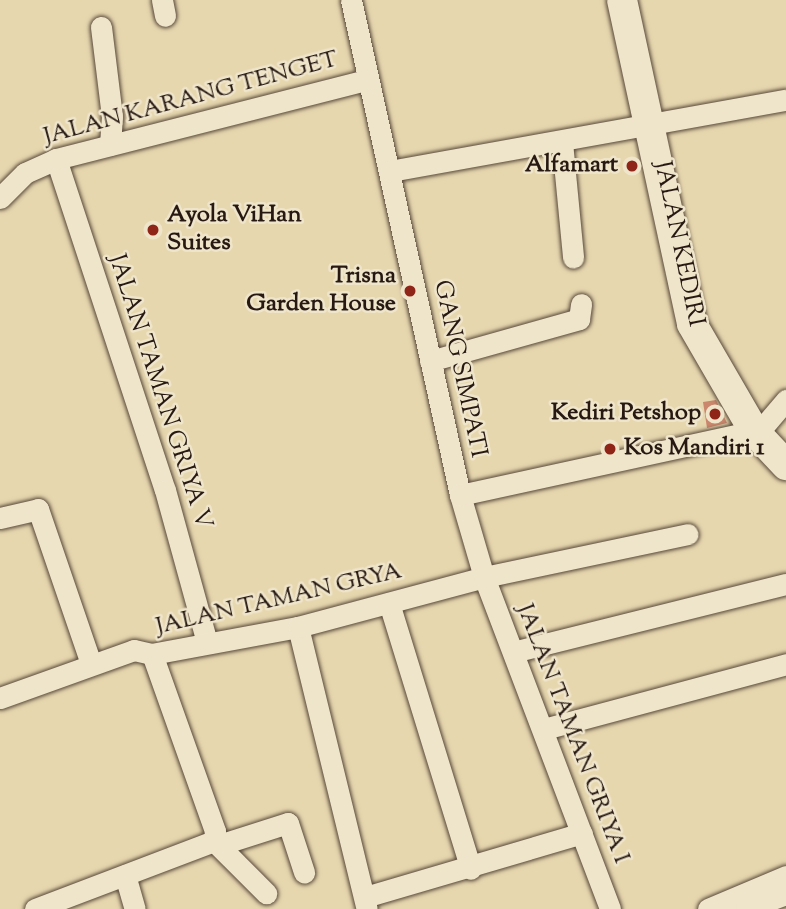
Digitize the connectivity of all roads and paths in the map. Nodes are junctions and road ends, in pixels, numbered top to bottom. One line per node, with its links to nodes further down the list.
1 (351, 0): 4 (street, JALAN KARANG TENGET)
2 (622, 0): 6 (main road, JALAN KEDIRI)
3 (101, 27): 8 (street)
4 (365, 80): 8 (street, JALAN KARANG TENGET); 10 (street, JALAN KARANG TENGET)
5 (786, 100): 6 (street)
6 (652, 123): 7 (street); 16 (main road, JALAN KEDIRI)
7 (562, 142): 10 (street); 12 (street)
8 (110, 145): 9 (street, JALAN KARANG TENGET)
9 (56, 159): 11 (street, JALAN KARANG TENGET); 25 (street, JALAN TAMAN GRIYA V)
10 (390, 171): 14 (street, GANG SIMPATI)
11 (0, 198)
12 (573, 257)
13 (581, 304): 14 (street)
14 (430, 361): 18 (street, GANG SIMPATI)
15 (786, 400): 16 (street)
16 (756, 433): 17 (main road, JALAN KEDIRI); 18 (street)
17 (786, 465)
18 (460, 495): 21 (street, GANG SIMPATI)
19 (0, 518): 28 (street)
20 (688, 534): 21 (street, JALAN TAMAN GRYA)
21 (485, 577): 23 (street, JALAN TAMAN GRYA); 26 (street, JALAN TAMAN GRIYA I)
22 (786, 583): 26 (street)
23 (389, 603): 24 (street, JALAN TAMAN GRYA); 34 (street)
24 (298, 627): 25 (street, JALAN TAMAN GRYA); 40 (street)
25 (207, 642): 27 (street, JALAN TAMAN GRYA)
26 (513, 652): 31 (street, JALAN TAMAN GRIYA I)
27 (152, 654): 28 (street); 33 (street, JALAN TAMAN GRYA)
28 (91, 664): 30 (street)
29 (786, 664): 31 (street)
30 (0, 698)
31 (544, 729): 32 (street, JALAN TAMAN GRIYA I)
32 (582, 833): 34 (street); 43 (street, JALAN TAMAN GRIYA I)
33 (218, 842): 35 (street); 36 (street); 38 (street)
34 (471, 869): 40 (street)
35 (304, 872)
36 (125, 875): 41 (street); 42 (street)
37 (786, 876): 44 (street)
38 (266, 893)
39 (786, 894): 45 (street)
40 (366, 903)
41 (35, 909)
42 (135, 909)
43 (610, 909)
44 (708, 909)
45 (746, 909)

